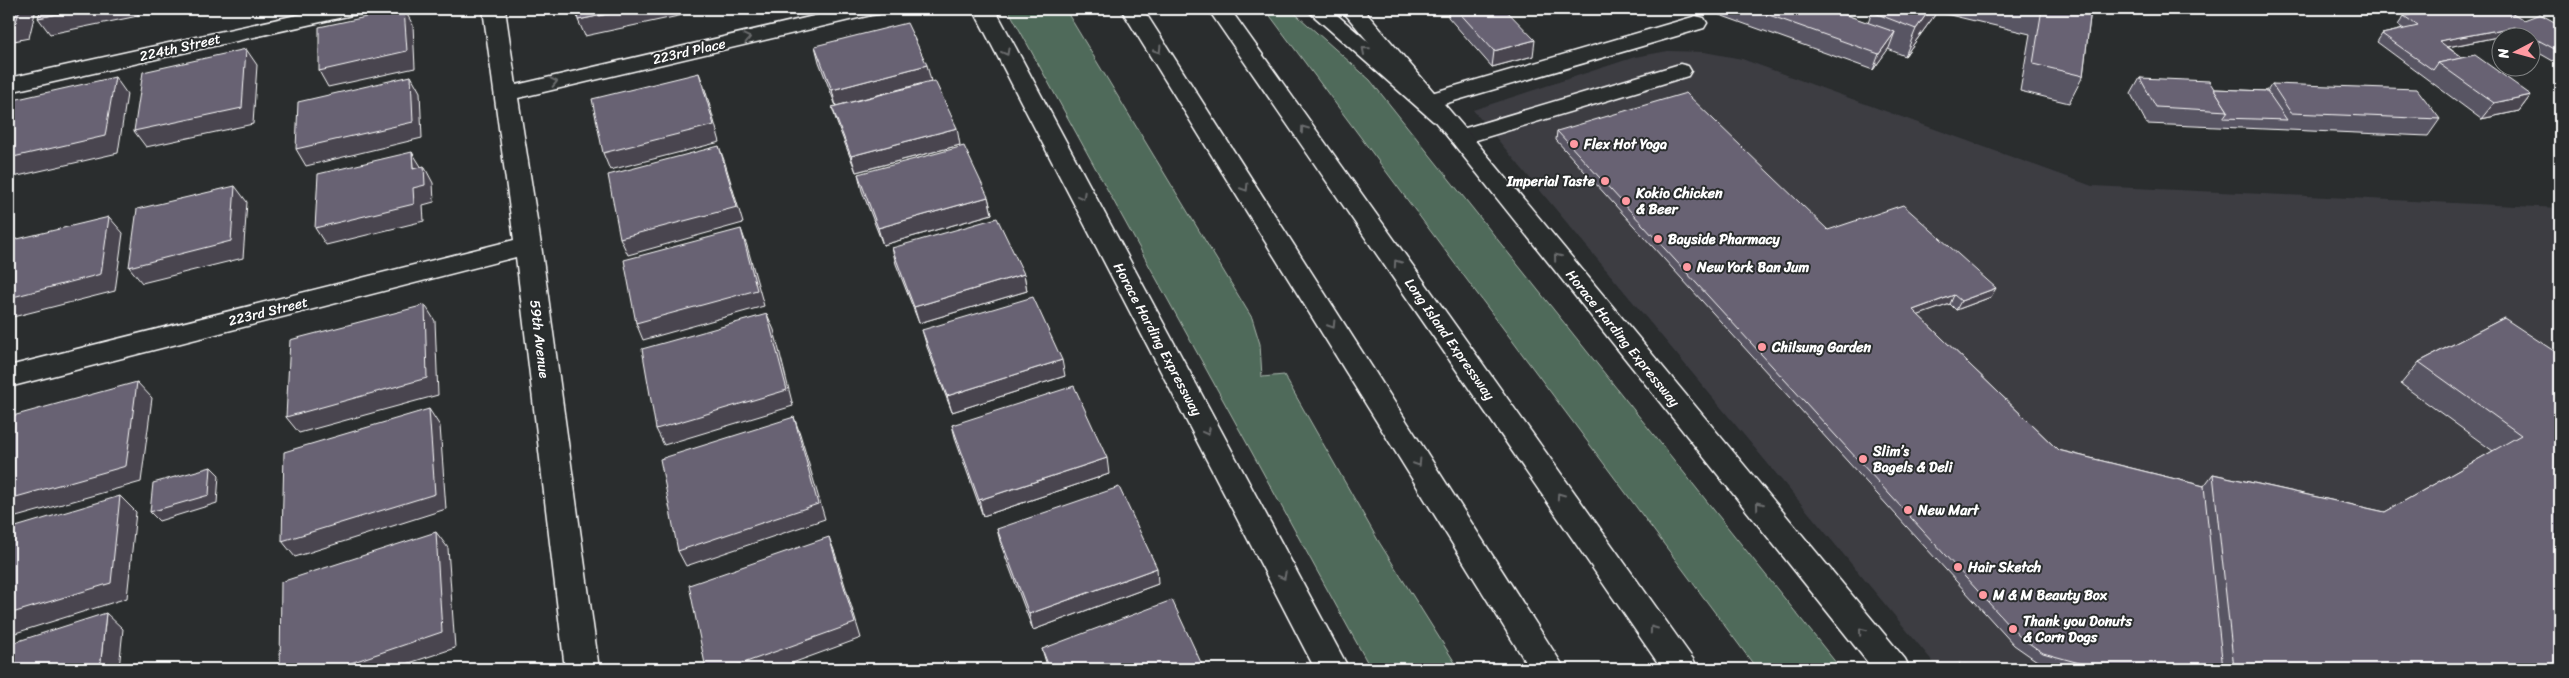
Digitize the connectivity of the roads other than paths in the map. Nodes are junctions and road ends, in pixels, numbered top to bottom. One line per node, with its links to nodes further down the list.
1 (352, 9): 11 (main road, 224th Street)
2 (494, 9): 12 (main road, 59th Avenue)
3 (871, 9): 12 (main road, 223rd Place, one-way to 3)
4 (984, 9): 18 (main road, Horace Harding Expressway, one-way to 18)
5 (1132, 9): 19 (main road, one-way to 19)
6 (1219, 9): 20 (main road, Long Island Expressway, one-way to 6)
7 (1317, 9): 13 (main road, one-way to 7)
8 (1352, 9): 13 (main road, Horace Harding Expressway)
9 (1696, 23): 13 (main road)
10 (1680, 71): 14 (main road)
11 (9, 85)
12 (507, 94): 15 (main road, 59th Avenue)
13 (1435, 109): 14 (main road, Horace Harding Expressway)
14 (1460, 137): 21 (main road, Horace Harding Expressway, one-way to 14)
15 (528, 245): 16 (main road, 223rd Street); 17 (main road, 59th Avenue)
16 (9, 377)
17 (582, 669)
18 (1332, 669)
19 (1548, 669)
20 (1681, 669)
21 (1893, 669)

